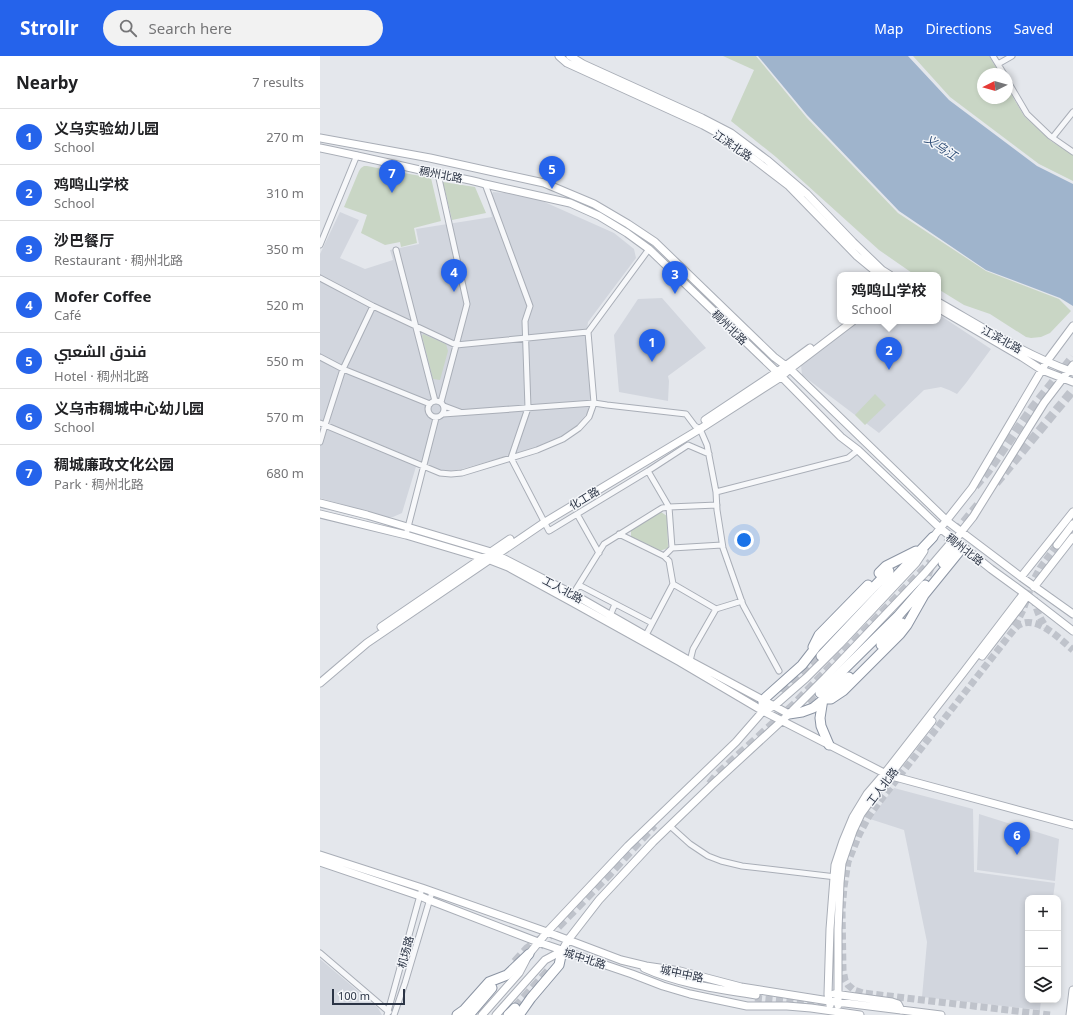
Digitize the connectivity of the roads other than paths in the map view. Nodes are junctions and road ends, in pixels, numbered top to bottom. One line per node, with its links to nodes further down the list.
1 (559, 56): 19 (main road, 江滨北路)
2 (570, 56): 20 (main road, 江滨北路)
3 (993, 56): 5 (street)
4 (1012, 56): 5 (street)
5 (998, 64): 6 (street)
6 (1000, 68)
7 (1013, 90): 10 (street)
8 (1073, 112): 10 (street)
9 (320, 138): 34 (main road, 稠州北路)
10 (1053, 138): 12 (street)
11 (320, 148): 13 (main road, 稠州北路)
12 (1073, 152)
13 (357, 155): 14 (main road, 稠州北路); 16 (street)
14 (438, 174): 15 (main road, 稠州北路); 31 (street)
15 (485, 184): 17 (main road, 稠州北路); 30 (street)
16 (320, 245)
17 (649, 249): 29 (street); 38 (main road, 稠州北路)
18 (396, 250): 27 (street)
19 (876, 272)
20 (885, 272)
21 (320, 278): 23 (street)
22 (941, 304): 33 (main road, 江滨北路)
23 (372, 306): 27 (street); 35 (street)
24 (941, 310): 37 (main road, 江滨北路)
25 (843, 324): 34 (main road, 化工路)
26 (849, 324): 34 (main road, 化工路)
27 (415, 325): 31 (street); 41 (street)
28 (1073, 326): 33 (main road)
29 (588, 332): 30 (street); 42 (street)
30 (525, 338): 31 (street); 43 (street)
31 (456, 345): 41 (street)
32 (320, 357): 35 (street)
33 (1047, 361): 36 (main road, 江滨北路); 37 (main road)
34 (787, 368): 38 (main road, 化工路); 63 (main road, 稠州北路)
35 (343, 369): 41 (street); 47 (street)
36 (1072, 369): 39 (main road)
37 (1042, 370): 39 (main road, 江滨北路); 63 (main road)
38 (779, 375): 48 (main road, 化工路); 50 (main road, 稠州北路)
39 (1063, 378): 40 (main road, 江滨北路); 68 (main road)
40 (1073, 382)
41 (437, 403): 44 (street); 45 (street); 46 (street)
42 (594, 403): 43 (street); 48 (street); 52 (street)
43 (528, 408): 44 (street); 52 (street)
44 (461, 412): 45 (street)
45 (443, 414): 46 (street)
46 (436, 418): 53 (street)
47 (322, 424): 49 (street); 53 (street)
48 (698, 428): 51 (street); 62 (main road, 化工路)
49 (320, 442)
50 (858, 450): 55 (street); 66 (main road, 稠州北路)
51 (709, 454): 54 (street); 55 (street)
52 (511, 458): 53 (street); 62 (street)
53 (424, 467): 65 (street)
54 (648, 471): 58 (street); 61 (street)
55 (716, 492): 57 (street)
56 (320, 503): 65 (main road, 工人北路)
57 (717, 505): 58 (street); 74 (street)
58 (670, 508): 69 (street); 77 (street)
59 (1073, 512): 83 (main road)
60 (320, 514): 70 (main road, 工人北路)
61 (577, 514): 62 (street); 78 (street)
62 (544, 520): 79 (main road, 化工路)
63 (947, 521): 66 (main road); 68 (main road, 稠州北路)
64 (1073, 524): 67 (main road)
65 (408, 526): 70 (street); 79 (main road, 工人北路)
66 (940, 528): 71 (main road); 73 (main road, 稠州北路)
67 (1073, 531)
68 (961, 532): 73 (main road); 83 (main road, 稠州北路)
69 (619, 534): 78 (street); 80 (street)
70 (406, 535): 81 (main road, 工人北路)
71 (933, 537): 75 (highway); 106 (main road)
72 (1073, 537): 86 (main road)
73 (955, 541): 76 (main road, 稠州北路); 104 (highway); 108 (main road)
74 (722, 545): 77 (street); 89 (street)
75 (924, 546): 98 (highway); 99 (highway)
76 (963, 547): 88 (main road, 稠州北路); 104 (highway)
77 (672, 548): 80 (street)
78 (599, 552): 85 (street)
79 (492, 555): 81 (main road, 工人北路); 87 (main road, 工人北路); 103 (main road, 化工路); 107 (main road, 工人北路)
80 (664, 556): 84 (street)
81 (482, 558): 102 (main road)
82 (889, 571): 98 (highway)
83 (1021, 577): 86 (main road, 稠州北路)
84 (673, 584): 91 (street); 95 (street)
85 (579, 585): 87 (street); 90 (street)
86 (1034, 587): 92 (main road, 稠州北路)
87 (573, 594): 93 (main road, 工人北路)
88 (1025, 594): 96 (main road, 稠州北路); 111 (main road, 工人北路)
89 (742, 601): 91 (street); 101 (street)
90 (615, 604): 93 (street); 95 (street)
91 (716, 609): 100 (street)
92 (1073, 614)
93 (610, 616): 97 (main road, 工人北路)
94 (902, 623): 104 (highway)
95 (652, 624): 97 (street)
96 (1073, 631)
97 (646, 635): 100 (main road, 工人北路)
98 (811, 654): 105 (highway)
99 (821, 656)
100 (690, 661): 105 (main road, 工人北路)
101 (779, 671)
102 (320, 676)
103 (320, 683)
104 (822, 696): 108 (highway); 110 (highway)
105 (763, 700): 106 (main road, 工人北路); 107 (highway)
106 (774, 706): 107 (main road); 108 (main road, 工人北路)
107 (762, 712): 109 (main road, 工人北路); 120 (main road)
108 (789, 714): 109 (main road)
109 (781, 721): 110 (main road, 工人北路); 113 (main road)
110 (830, 745): 111 (main road, 工人北路)
111 (887, 774): 112 (main road, 工人北路); 116 (main road, 工人北路)
112 (1073, 825)
113 (670, 826): 116 (street); 121 (main road)
114 (320, 855): 117 (main road, 城中北路)
115 (320, 862): 117 (main road, 城中北路)
116 (837, 877): 130 (main road); 131 (main road, 工人北路)
117 (421, 892): 118 (main road, 城中北路); 119 (main road, 城中北路); 134 (street, 机场路)
118 (432, 892): 119 (street, 机场路); 120 (main road, 城中中路)
119 (429, 900): 122 (main road, 城中北路); 134 (street, 机场路)
120 (547, 932): 121 (main road, 城中中路); 122 (main road)
121 (568, 940): 123 (main road); 126 (main road, 城中中路)
122 (538, 942): 123 (main road, 城中北路); 125 (main road)
123 (562, 951): 127 (main road, 城中北路); 132 (highway); 138 (main road)
124 (320, 953): 134 (street)
125 (529, 954): 135 (highway); 137 (main road)
126 (631, 962): 127 (main road); 130 (main road, 城中中路)
127 (634, 975): 133 (main road, 城中北路)
128 (492, 988): 135 (highway)
129 (1073, 990): 141 (main road)
130 (829, 997): 131 (main road, 城中中路); 133 (main road)
131 (837, 998): 136 (main road, 工人北路); 140 (main road, 城中中路)
132 (514, 1013)
133 (830, 1013): 136 (main road, 城中北路)
134 (390, 1014)
135 (463, 1014)
136 (838, 1014): 139 (main road, 城中北路)
137 (482, 1015)
138 (496, 1015)
139 (860, 1015)
140 (941, 1015)
141 (1070, 1015)

